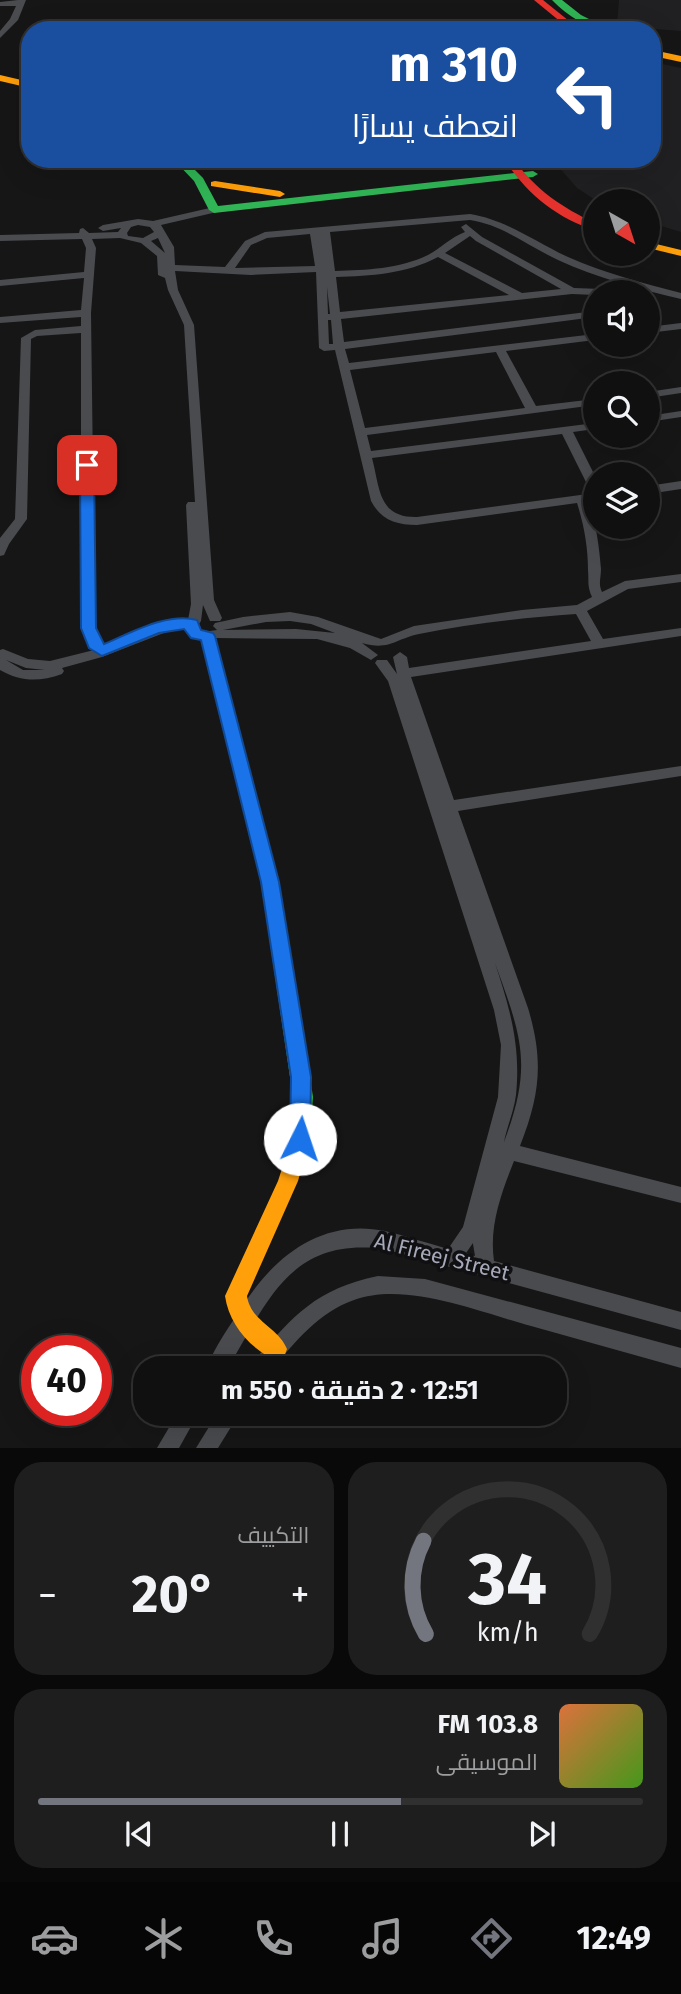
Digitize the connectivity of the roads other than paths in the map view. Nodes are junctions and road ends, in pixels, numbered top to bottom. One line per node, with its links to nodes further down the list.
1 (538, 0): 5 (street)
2 (556, 0): 6 (street)
3 (22, 2): 4 (street); 7 (street)
4 (0, 4)
5 (565, 21)
6 (587, 21)
7 (0, 36)
8 (661, 46): 9 (street)
9 (681, 50)
10 (661, 57): 11 (street)
11 (681, 61)
12 (187, 168): 19 (street)
13 (200, 168): 17 (street)
14 (490, 168): 16 (street)
15 (522, 170): 16 (street); 16 (street); 20 (street); 22 (street)
16 (473, 177): 18 (street); 19 (street)
17 (215, 184): 18 (street); 19 (street)
18 (285, 194): 19 (street)
19 (220, 205): 24 (street)
20 (583, 211)
21 (460, 217): 27 (street); 28 (street); 46 (street)
22 (583, 222)
23 (133, 223): 24 (street); 25 (street); 29 (street)
24 (156, 228): 32 (street); 38 (street)
25 (102, 231): 26 (street); 29 (street); 34 (street)
26 (83, 233): 30 (street); 34 (street)
27 (320, 233): 39 (street); 40 (street)
28 (471, 233): 36 (street); 43 (street)
29 (122, 235): 32 (street)
30 (0, 238)
31 (660, 240): 33 (street)
32 (144, 241): 38 (street)
33 (681, 244)
34 (91, 248): 41 (street)
35 (660, 248): 37 (street)
36 (438, 253): 40 (street); 45 (street)
37 (681, 253)
38 (167, 267): 39 (street); 69 (street)
39 (228, 271): 40 (street)
40 (324, 273): 48 (street); 49 (street)
41 (88, 279): 42 (street); 47 (street)
42 (0, 286)
43 (572, 291): 44 (street); 45 (street)
44 (583, 291)
45 (520, 296): 48 (street)
46 (681, 296)
47 (86, 313): 51 (street); 53 (street)
48 (335, 314): 49 (street); 56 (street)
49 (321, 315): 56 (street)
50 (583, 316): 56 (street)
51 (0, 320)
52 (681, 326): 54 (street)
53 (86, 329): 74 (street); 87 (street)
54 (660, 329)
55 (583, 338): 57 (street)
56 (339, 346): 58 (street)
57 (499, 348): 58 (street); 62 (street)
58 (345, 367): 67 (street)
59 (681, 390): 60 (street)
60 (660, 393)
61 (583, 403): 62 (street)
62 (532, 410): 67 (street)
63 (681, 414): 64 (street)
64 (660, 417)
65 (583, 427): 66 (street)
66 (566, 429): 68 (street); 70 (street)
67 (362, 432): 68 (street)
68 (368, 455): 73 (street)
69 (193, 456): 82 (street); 83 (street)
70 (583, 464)
71 (681, 485): 72 (street)
72 (660, 488)
73 (583, 499)
74 (5, 535): 76 (street)
75 (590, 539): 77 (street)
76 (0, 552)
77 (595, 573): 79 (street); 80 (street)
78 (681, 578): 79 (street)
79 (615, 588): 80 (street)
80 (599, 598): 81 (street)
81 (580, 609): 85 (street); 86 (street)
82 (193, 623): 83 (street); 83 (street); 87 (street)
83 (215, 628): 85 (street); 89 (street); 99 (street)
84 (681, 632): 86 (street)
85 (383, 642): 89 (street); 90 (street)
86 (599, 644): 90 (street)
87 (102, 650): 88 (street)
88 (1, 651)
89 (377, 659): 90 (street); 91 (street)
90 (402, 665): 91 (street)
91 (426, 758): 93 (street)
92 (681, 771): 93 (street)
93 (443, 808): 94 (street)
94 (502, 1150): 95 (street); 96 (street); 97 (street)
95 (681, 1195)
96 (452, 1258): 97 (street, Al Fireej Street); 99 (street, Al Fireej Street)
97 (486, 1267): 98 (street, Al Fireej Street)
98 (681, 1321)
99 (246, 1322): 100 (street); 101 (street, Al Fireej Street)
100 (276, 1349): 102 (street, Al Fireej Street); 103 (street, Al Fireej Street)
101 (225, 1356)
102 (270, 1356)
103 (681, 1358)
104 (181, 1426): 106 (street)
105 (221, 1426): 107 (street)
106 (167, 1448)
107 (206, 1448)

